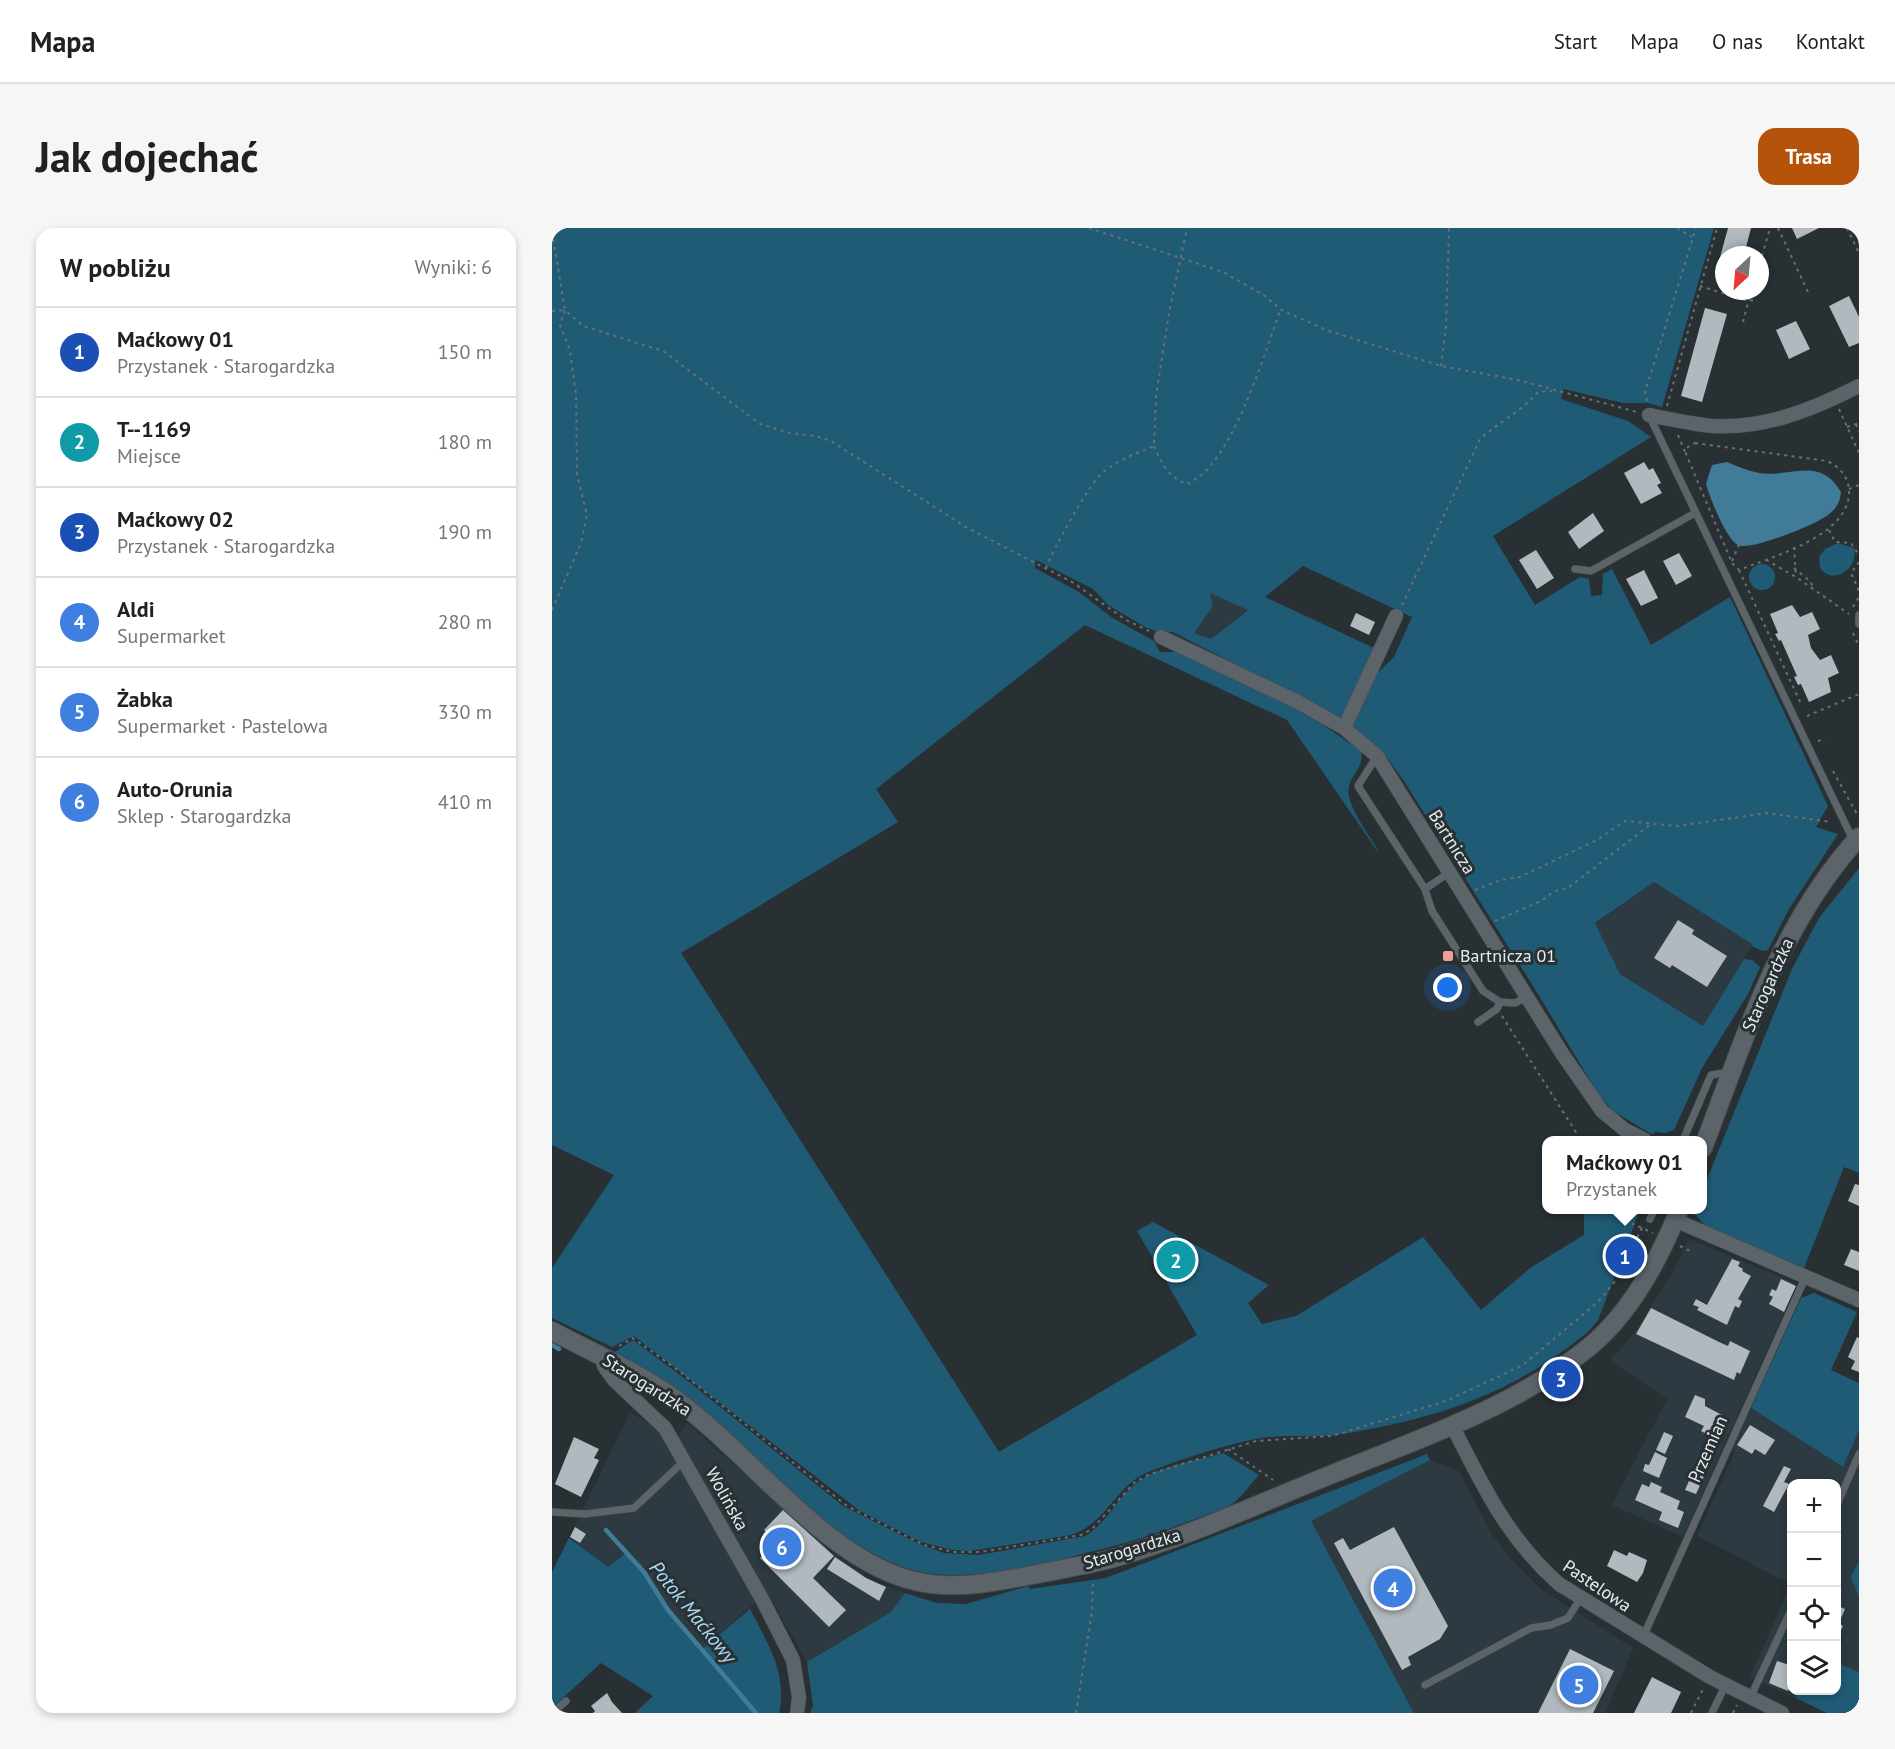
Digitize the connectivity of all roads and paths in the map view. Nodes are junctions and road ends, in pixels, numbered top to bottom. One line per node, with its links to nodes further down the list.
1 (1089, 228): 14 (path)
2 (1187, 228): 14 (path)
3 (1449, 228): 23 (path)
4 (1677, 228): 11 (path)
5 (1696, 228): 11 (path)
6 (1717, 228): 15 (path)
7 (1770, 228): 12 (path)
8 (1778, 228): 16 (path)
9 (1847, 228): 13 (path)
10 (552, 232): 19 (path)
11 (1692, 237): 27 (path)
12 (1765, 246)
13 (1859, 253)
14 (1182, 258): 20 (path); 32 (path)
15 (1700, 286): 18 (path); 28 (path)
16 (1809, 294)
17 (1754, 300): 18 (path)
18 (1749, 301): 22 (path)
19 (565, 310): 21 (path); 46 (path); 52 (path)
20 (1281, 310): 23 (path); 32 (path)
21 (552, 311)
22 (1743, 322)
23 (1441, 366): 25 (path)
24 (1859, 386): 26 (street)
25 (1555, 390): 27 (path); 53 (path)
26 (1834, 399): 28 (street); 30 (path)
27 (1649, 415): 28 (street); 37 (lane)
28 (1667, 418): 34 (path)
29 (1857, 423): 30 (path); 31 (path)
30 (1847, 428): 33 (path)
31 (1859, 432)
32 (1154, 446): 46 (path)
33 (1859, 453)
34 (1686, 454): 36 (path); 44 (path)
35 (1859, 484): 36 (path)
36 (1849, 489): 39 (path)
37 (1695, 513): 47 (lane); 69 (lane)
38 (1743, 524): 44 (path)
39 (1829, 530): 40 (path); 41 (path)
40 (1794, 547): 42 (path); 45 (path)
41 (1859, 553)
42 (1764, 559): 48 (path); 49 (path)
43 (1859, 562): 51 (path)
44 (1732, 563): 48 (path)
45 (1794, 568): 49 (path); 50 (path)
46 (1046, 569): 55 (path)
47 (1575, 569)
48 (1739, 570): 58 (path)
49 (1796, 577): 50 (path)
50 (1814, 590): 54 (path)
51 (1859, 591)
52 (552, 610)
53 (1396, 616): 60 (street)
54 (1859, 619)
55 (1143, 629)
56 (1161, 637): 60 (street, Bartnicza)
57 (1859, 694): 59 (path)
58 (1802, 706)
59 (1810, 724)
60 (1344, 728): 65 (street, Bartnicza)
61 (1814, 733): 63 (path)
62 (1825, 738): 63 (path)
63 (1818, 741): 64 (path)
64 (1822, 750)
65 (1377, 756): 71 (street, Bartnicza); 72 (lane)
66 (1831, 768): 67 (path)
67 (1858, 816)
68 (1651, 824): 69 (path); 73 (path); 74 (path)
69 (1844, 824): 70 (lane)
70 (1857, 839): 78 (main road, Starogardzka)
71 (1450, 872): 72 (lane); 73 (street, Bartnicza)
72 (1425, 889): 76 (lane)
73 (1464, 894): 74 (street, Bartnicza)
74 (1483, 926): 75 (street, Bartnicza)
75 (1527, 997): 76 (lane); 80 (street, Bartnicza)
76 (1498, 1005): 77 (lane); 79 (path)
77 (1478, 1022)
78 (1732, 1071): 81 (lane); 82 (main road, Starogardzka)
79 (1579, 1136)
80 (1638, 1136)
81 (1685, 1136)
82 (1707, 1137)
83 (1627, 1214): 94 (path)
84 (1652, 1214): 86 (lane)
85 (1677, 1215): 89 (street); 93 (main road, Starogardzka)
86 (1650, 1219)
87 (1682, 1247): 88 (path)
88 (1692, 1252)
89 (1806, 1276): 90 (street); 103 (lane, Przemian)
90 (1859, 1300)
91 (552, 1331): 92 (main road, Starogardzka)
92 (607, 1353): 94 (path); 96 (street, Wolińska); 100 (main road, Starogardzka)
93 (1452, 1425): 97 (main road, Starogardzka); 101 (street, Pastelowa)
94 (1228, 1449): 97 (path)
95 (1859, 1454): 98 (lane)
96 (685, 1460): 99 (lane); 111 (street, Wolińska)
97 (1289, 1491): 100 (main road, Starogardzka)
98 (1841, 1495)
99 (552, 1512)
100 (1094, 1563): 112 (path)
101 (1580, 1599): 103 (street, Pastelowa); 105 (lane)
102 (1787, 1617): 107 (lane)
103 (1643, 1637): 104 (street, Pastelowa)
104 (1726, 1684): 107 (street, Pastelowa); 114 (lane)
105 (1425, 1685)
106 (1703, 1690): 113 (path)
107 (1751, 1696): 116 (street, Pastelowa)
108 (566, 1701): 110 (lane)
109 (1736, 1706): 115 (path)
110 (552, 1713)
111 (797, 1713)
112 (1076, 1713)
113 (1691, 1713)
114 (1712, 1713)
115 (1733, 1713)
116 (1782, 1713)

